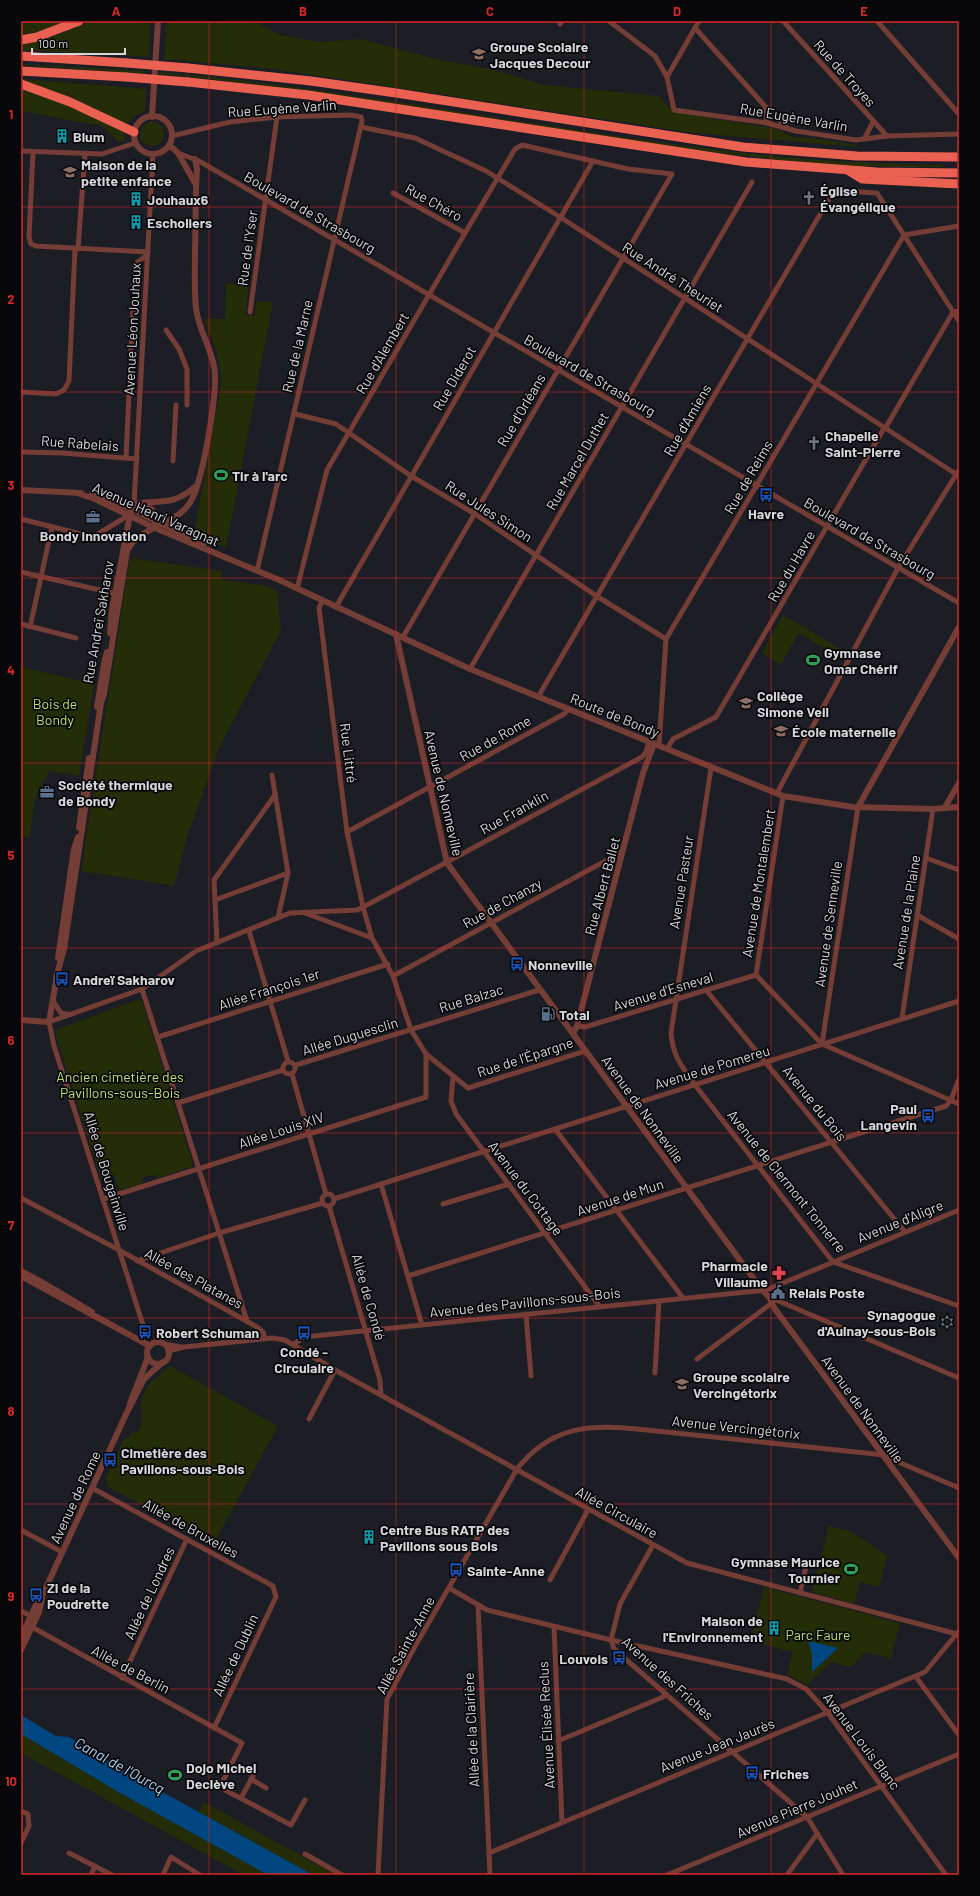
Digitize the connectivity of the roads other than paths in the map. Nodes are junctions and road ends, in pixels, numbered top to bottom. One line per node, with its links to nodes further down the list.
1 (79, 21): 8 (highway)
2 (158, 21): 15 (street)
3 (609, 21): 11 (street)
4 (699, 21): 7 (street)
5 (784, 21): 17 (street, Rue de Troyes)
6 (877, 21): 14 (street)
7 (695, 28): 11 (street); 13 (street)
8 (21, 40)
9 (21, 56): 33 (highway, bridge)
10 (21, 71): 38 (highway, bridge)
11 (667, 77): 18 (street, Rue Eugène Varlin)
12 (21, 84): 21 (highway)
13 (765, 107): 18 (street); 20 (street)
14 (959, 114)
15 (152, 116): 21 (street); 23 (street)
16 (277, 117): 19 (street, Rue Eugène Varlin); 23 (street, Rue Eugène Varlin); 45 (street, Rue de l'Yser)
17 (874, 122): 24 (street, Rue de Troyes); 25 (street, Rue de Troyes)
18 (767, 123): 20 (street, Rue Eugène Varlin)
19 (361, 127): 40 (street, Rue André Theuriet); 50 (street, Rue de la Marne)
20 (788, 129): 25 (street, Rue Eugène Varlin)
21 (134, 132): 26 (street)
22 (959, 134): 24 (street, Rue Eugène Varlin)
23 (172, 136): 27 (street)
24 (887, 136): 25 (street, Rue Eugène Varlin)
25 (864, 139)
26 (135, 142): 31 (street); 32 (street)
27 (169, 145): 30 (street); 32 (street)
28 (21, 151): 29 (street)
29 (33, 152): 31 (street); 51 (street)
30 (178, 153): 34 (street, Boulevard de Strasbourg); 42 (street)
31 (84, 154): 51 (street)
32 (153, 154): 52 (street, Avenue Léon Jouhaux)
33 (959, 157)
34 (195, 159): 36 (street, Boulevard de Strasbourg); 37 (street, Rue Andreï Sakharov)
35 (593, 161): 40 (street, Rue d'Alembert); 46 (street, Rue Diderot); 53 (street, Rue d'Orléans)
36 (209, 167): 37 (street); 45 (street, Boulevard de Strasbourg)
37 (197, 169): 42 (street, Rue Andreï Sakharov)
38 (848, 170): 39 (highway); 43 (highway)
39 (959, 173)
40 (498, 179): 46 (street, Rue André Theuriet); 48 (street, Rue d'Alembert)
41 (752, 182): 55 (street, Rue Marcel Duthet)
42 (196, 184): 79 (street, Rue Andreï Sakharov)
43 (959, 184)
44 (393, 193): 48 (street, Rue Chéro)
45 (266, 201): 50 (street, Boulevard de Strasbourg); 56 (street, Rue de l'Yser)
46 (560, 217): 53 (street, Rue André Theuriet); 60 (street, Rue Diderot)
47 (959, 226): 49 (street)
48 (464, 233): 54 (street, Rue d'Alembert)
49 (904, 235): 57 (street); 61 (street, Rue d'Amiens); 63 (street, Rue de Reims)
50 (333, 240): 54 (street, Boulevard de Strasbourg); 68 (street, Rue de la Marne)
51 (76, 249): 52 (street); 64 (street)
52 (148, 254): 73 (street); 74 (street, Avenue Léon Jouhaux)
53 (622, 259): 55 (street, Rue André Theuriet); 62 (street, Rue d'Orléans)
54 (429, 295): 60 (street, Boulevard de Strasbourg); 70 (street, Rue d'Alembert)
55 (685, 299): 61 (street, Rue André Theuriet); 67 (street, Rue Marcel Duthet)
56 (250, 312)
57 (956, 312): 58 (street); 69 (street, Rue du Havre)
58 (959, 321)
59 (166, 330): 66 (street)
60 (493, 333): 62 (street, Boulevard de Strasbourg); 77 (street, Rue Diderot)
61 (747, 339): 63 (street, Rue André Theuriet); 71 (street, Rue d'Amiens)
62 (558, 370): 67 (street, Boulevard de Strasbourg); 83 (street, Rue d'Orléans)
63 (816, 384): 69 (street, Rue André Theuriet); 78 (street, Rue de Reims)
64 (21, 392)
65 (176, 405): 75 (street)
66 (187, 405)
67 (622, 407): 71 (street, Boulevard de Strasbourg); 88 (street, Rue Marcel Duthet)
68 (295, 414): 70 (street, Rue Jules Simon); 90 (street, Rue de la Marne)
69 (885, 428): 76 (street, Rue André Theuriet); 87 (street, Rue du Havre)
70 (349, 433): 77 (street, Rue Jules Simon); 94 (street, Rue d'Alembert)
71 (686, 444): 78 (street, Boulevard de Strasbourg); 96 (street, Rue d'Amiens)
72 (21, 452): 73 (street, Rue Rabelais)
73 (126, 458): 74 (street, Rue Rabelais)
74 (137, 459): 82 (street, Avenue Léon Jouhaux)
75 (173, 461)
76 (958, 473): 89 (street, Avenue de Montalembert)
77 (412, 476): 83 (street, Rue Jules Simon); 99 (street, Rue Diderot)
78 (757, 485): 87 (street, Boulevard de Strasbourg); 106 (street, Rue de Reims)
79 (196, 486): 81 (street); 85 (street, Rue Andreï Sakharov)
80 (21, 490): 82 (street, Avenue Henri Varagnat)
81 (143, 502): 82 (street); 85 (street)
82 (131, 510): 85 (street, Avenue Henri Varagnat); 86 (street); 95 (street, Rue Andreï Sakharov)
83 (475, 514): 88 (street, Rue Jules Simon); 104 (street, Rue d'Orléans)
84 (21, 519): 86 (street)
85 (157, 524): 90 (street, Avenue Henri Varagnat); 95 (street, Rue Andreï Sakharov)
86 (52, 527): 92 (street)
87 (827, 527): 89 (street, Boulevard de Strasbourg); 111 (street, Rue du Havre)
88 (535, 555): 96 (street, Rue Jules Simon); 107 (street, Rue Marcel Duthet)
89 (898, 568): 98 (street, Boulevard de Strasbourg); 116 (street, Avenue de Montalembert)
90 (257, 571): 93 (street, Avenue Henri Varagnat)
91 (21, 572): 92 (street)
92 (41, 577): 95 (street); 101 (street)
93 (277, 579): 94 (street, Route de Bondy)
94 (297, 589): 97 (street, Route de Bondy)
95 (118, 594): 145 (street, Rue Andreï Sakharov)
96 (598, 597): 106 (street, Rue Jules Simon); 108 (street, Rue d'Amiens)
97 (322, 601): 99 (street, Route de Bondy); 122 (street, Rue Littré)
98 (959, 603)
99 (336, 607): 103 (street, Route de Bondy)
100 (21, 624): 101 (street)
101 (30, 627): 105 (street)
102 (959, 627): 118 (street)
103 (396, 634): 104 (street, Route de Bondy); 115 (street, Avenue de Nonneville)
104 (403, 637): 107 (street, Route de Bondy)
105 (76, 638)
106 (666, 639): 110 (street, Rue de Reims)
107 (470, 669): 108 (street, Route de Bondy)
108 (538, 697): 109 (street, Route de Bondy)
109 (569, 709): 110 (street, Route de Bondy); 115 (street, Rue de Rome)
110 (651, 743): 111 (street, Route de Bondy); 123 (street, Rue Albert Ballet); 125 (street, Rue Franklin)
111 (667, 749): 112 (street, Route de Bondy)
112 (710, 768): 116 (street, Route de Bondy); 144 (street, Avenue Pasteur)
113 (272, 775): 117 (street)
114 (959, 783): 119 (street)
115 (430, 788): 122 (street, Rue de Rome); 125 (street, Avenue de Nonneville)
116 (780, 794): 118 (street, Route de Bondy); 139 (street, Avenue de Montalembert)
117 (275, 795): 127 (street); 128 (street)
118 (858, 807): 121 (street, Route de Bondy); 156 (street, Avenue de Senneville)
119 (945, 807): 120 (street, Route de Bondy); 121 (street, Route de Bondy)
120 (959, 807)
121 (933, 809): 124 (street, Avenue de la Plaine)
122 (347, 832): 129 (street, Rue Littré)
123 (622, 852): 133 (street, Rue de Chanzy); 152 (street, Rue Albert Ballet)
124 (926, 858): 126 (street); 131 (street, Avenue de la Plaine)
125 (447, 863): 129 (street, Rue Franklin); 133 (street, Avenue de Nonneville)
126 (959, 870)
127 (288, 873): 128 (street); 132 (street)
128 (215, 900): 137 (street)
129 (363, 907): 130 (street, Rue Franklin); 135 (street, Rue Littré)
130 (304, 912): 132 (street, Rue Franklin); 135 (street)
131 (917, 915): 136 (street); 149 (street, Avenue de la Plaine)
132 (278, 918): 134 (street, Rue Franklin)
133 (491, 923): 140 (street, Rue de Chanzy); 142 (street, Avenue de Nonneville)
134 (249, 931): 137 (street, Rue Franklin); 146 (street)
135 (372, 938): 138 (street, Rue Littré)
136 (959, 939)
137 (217, 943): 141 (street, Rue Franklin)
138 (388, 964): 140 (street, Rue Littré); 146 (street, Allée François 1er)
139 (756, 975): 143 (street, Avenue d'Esneval); 156 (street)
140 (393, 976): 153 (street, Rue Littré)
141 (142, 989): 148 (street, Rue Franklin); 155 (street)
142 (539, 990): 153 (street, Rue Balzac); 154 (street, Avenue de Nonneville)
143 (706, 990): 144 (street, Avenue d'Esneval); 160 (street, Avenue du Bois)
144 (676, 999): 152 (street, Avenue d'Esneval); 166 (street, Avenue de Clermont Tonnerre)
145 (53, 1001): 148 (street); 151 (street, Rue Andreï Sakharov)
146 (270, 1001): 155 (street, Allée François 1er); 159 (street)
147 (959, 1001): 149 (street, Avenue de Pomereu)
148 (70, 1014): 151 (street, Rue Franklin)
149 (902, 1018): 156 (street, Avenue de Pomereu)
150 (21, 1020): 151 (street)
151 (49, 1022): 182 (street, Allée de Bougainville)
152 (577, 1026): 154 (street, Rue Albert Ballet)
153 (411, 1030): 158 (street, Rue Littré); 161 (street, Allée Duguesclin)
154 (573, 1033): 157 (street, Avenue de Nonneville)
155 (158, 1037): 168 (street)
156 (822, 1044): 160 (street, Avenue de Pomereu); 167 (street)
157 (585, 1051): 164 (street, Rue de l'Épargne); 170 (street, Avenue de Nonneville)
158 (426, 1054): 164 (street); 172 (street, Allée Louis XIV)
159 (288, 1062): 161 (street); 162 (street)
160 (765, 1063): 166 (street, Avenue de Pomereu); 173 (street, Avenue du Bois)
161 (296, 1065): 163 (street)
162 (283, 1070): 163 (street); 168 (street)
163 (292, 1074): 172 (street)
164 (453, 1077): 174 (street, Avenue du Cottage)
165 (959, 1079): 167 (street)
166 (694, 1085): 170 (street, Avenue de Pomereu); 175 (street, Avenue de Clermont Tonnerre)
167 (951, 1100): 169 (street); 173 (street, Avenue de Mun)
168 (178, 1103): 176 (street)
169 (959, 1104)
170 (626, 1106): 171 (street, Avenue de Pomereu); 179 (street, Avenue de Nonneville)
171 (555, 1129): 174 (street, Avenue de Pomereu); 188 (street)
172 (308, 1133): 176 (street, Allée Louis XIV); 180 (street)
173 (831, 1142): 175 (street, Avenue de Mun); 189 (street, Avenue du Bois)
174 (484, 1151): 177 (street, Avenue de Pomereu); 178 (street, Avenue du Cottage)
175 (760, 1166): 179 (street, Avenue de Mun); 194 (street, Avenue de Clermont Tonnerre)
176 (199, 1169): 182 (street, Allée Louis XIV); 190 (street)
177 (381, 1184): 183 (street, Avenue de Pomereu); 197 (street)
178 (509, 1184): 185 (street); 191 (street, Avenue du Cottage)
179 (687, 1188): 188 (street, Avenue de Mun); 198 (street, Avenue de Nonneville)
180 (326, 1194): 183 (street); 184 (street)
181 (21, 1198): 192 (street, Allée des Platanes)
182 (103, 1199): 192 (street, Allée de Bougainville)
183 (334, 1199): 186 (street)
184 (323, 1202): 186 (street); 190 (street)
185 (443, 1204)
186 (329, 1206): 212 (street, Allée de Condé)
187 (959, 1210): 189 (street, Avenue d'Aligre)
188 (617, 1211): 191 (street, Avenue de Mun); 200 (street)
189 (905, 1232): 194 (street, Avenue d'Aligre)
190 (219, 1233): 193 (street); 208 (street)
191 (545, 1233): 197 (street, Avenue de Mun); 204 (street, Avenue du Cottage)
192 (119, 1250): 193 (street, Allée des Platanes); 211 (street, Allée de Bougainville)
193 (137, 1260): 208 (street, Allée des Platanes)
194 (833, 1262): 198 (street, Avenue d'Aligre); 203 (street, Avenue de Clermont Tonnerre)
195 (21, 1271): 207 (street)
196 (21, 1276): 205 (street)
197 (408, 1276): 209 (street)
198 (762, 1290): 199 (street, Avenue de Nonneville); 200 (street, Avenue des Pavillons-sous-Bois)
199 (769, 1297): 202 (street, Avenue de Nonneville); 225 (street)
200 (683, 1298): 201 (street, Avenue des Pavillons-sous-Bois)
201 (658, 1301): 204 (street, Avenue des Pavillons-sous-Bois); 223 (street)
202 (772, 1303): 220 (street); 229 (street, Avenue de Nonneville)
203 (959, 1306)
204 (600, 1307): 206 (street, Avenue des Pavillons-sous-Bois)
205 (83, 1310): 207 (street); 210 (street)
206 (526, 1314): 209 (street, Avenue des Pavillons-sous-Bois); 224 (street)
207 (98, 1316): 210 (street)
208 (247, 1322): 213 (street, Allée des Platanes)
209 (422, 1324): 212 (street, Avenue des Pavillons-sous-Bois)
210 (119, 1328): 216 (street)
211 (144, 1328)
212 (365, 1330): 215 (street, Avenue des Pavillons-sous-Bois); 226 (street, Allée de Condé)
213 (264, 1339): 215 (street, Allée Circulaire); 217 (street, Allée Circulaire)
214 (164, 1344): 216 (street); 217 (street); 218 (street)
215 (294, 1344): 222 (street, Allée Circulaire)
216 (150, 1346): 219 (street)
217 (184, 1348): 218 (street)
218 (168, 1351): 221 (street)
219 (148, 1357): 221 (street); 227 (street, Avenue de Rome)
220 (697, 1359)
221 (163, 1362): 227 (street, Avenue de Rome)
222 (335, 1370): 226 (street, Allée Circulaire); 228 (street)
223 (655, 1373)
224 (532, 1376)
225 (959, 1378)
226 (381, 1395): 230 (street, Allée Circulaire)
227 (128, 1410): 231 (street, Avenue de Rome)
228 (309, 1419)
229 (882, 1455): 230 (street, Avenue Vercingétorix); 232 (street, Avenue Vercingétorix); 238 (street, Avenue de Nonneville)
230 (517, 1469): 233 (street, Allée Circulaire); 241 (street, Allée Sainte-Anne)
231 (92, 1488): 235 (street, Allée de Bruxelles); 237 (street, Avenue de Rome)
232 (959, 1488)
233 (588, 1510): 236 (street, Allée Circulaire); 240 (street)
234 (21, 1530): 237 (street)
235 (187, 1540): 242 (street, Allée de Bruxelles); 256 (street, Allée de Londres)
236 (653, 1545): 243 (street, Allée Circulaire); 253 (street)
237 (62, 1552): 244 (street, Avenue de Rome)
238 (959, 1558)
239 (807, 1562): 243 (street)
240 (550, 1580)
241 (449, 1588): 246 (street, Avenue des Friches); 282 (street, Allée Sainte-Anne)
242 (276, 1591): 259 (street, Allée de Dublin)
243 (800, 1593): 251 (street, Allée Circulaire)
244 (43, 1594): 245 (street, Avenue de Rome); 250 (street, Avenue de Rome)
245 (36, 1605): 248 (street, Avenue de Rome); 250 (street)
246 (478, 1605): 249 (street, Avenue des Friches); 274 (street, Allée de la Clairière)
247 (21, 1611): 248 (street)
248 (30, 1616): 252 (street, Avenue de Rome)
249 (554, 1627): 253 (street, Avenue des Friches); 261 (street, Avenue Élisée Reclus)
250 (31, 1628): 254 (street, Avenue de Rome); 256 (street, Allée de Berlin)
251 (958, 1632): 255 (street, Avenue Jean Jaurès)
252 (21, 1637)
253 (611, 1640): 257 (street, Avenue des Friches); 258 (street, Avenue Louis Blanc)
254 (21, 1650)
255 (916, 1677): 258 (street, Avenue Jean Jaurès); 260 (street)
256 (122, 1678): 259 (street, Allée de Berlin)
257 (666, 1694): 261 (street); 262 (street, Avenue des Friches)
258 (828, 1713): 262 (street, Avenue Jean Jaurès); 264 (street, Avenue Louis Blanc)
259 (214, 1728): 266 (street, Allée de Berlin)
260 (959, 1736)
261 (558, 1740): 270 (street, Avenue Élisée Reclus)
262 (733, 1752): 269 (street, Avenue des Friches); 270 (street, Avenue Jean Jaurès)
263 (959, 1754): 264 (street, Avenue Pierre Jouhet)
264 (881, 1786): 269 (street, Avenue Pierre Jouhet); 287 (street, Avenue Louis Blanc)
265 (266, 1788): 266 (street)
266 (241, 1798): 267 (street)
267 (304, 1800)
268 (21, 1811): 272 (street)
269 (807, 1817): 271 (street, Avenue des Friches); 284 (street, Avenue Pierre Jouhet)
270 (562, 1822): 274 (street, Avenue Jean Jaurès)
271 (817, 1834): 285 (street); 286 (street, Avenue des Friches)
272 (21, 1843)
273 (69, 1853): 276 (street)
274 (489, 1853): 283 (street)
275 (305, 1854): 281 (street)
276 (95, 1866): 277 (street); 278 (street)
277 (91, 1875)
278 (112, 1875)
279 (163, 1875): 280 (street)
280 (200, 1875)
281 (342, 1875)
282 (378, 1875)
283 (490, 1875)
284 (667, 1875)
285 (787, 1875)
286 (843, 1875)
287 (946, 1875)

